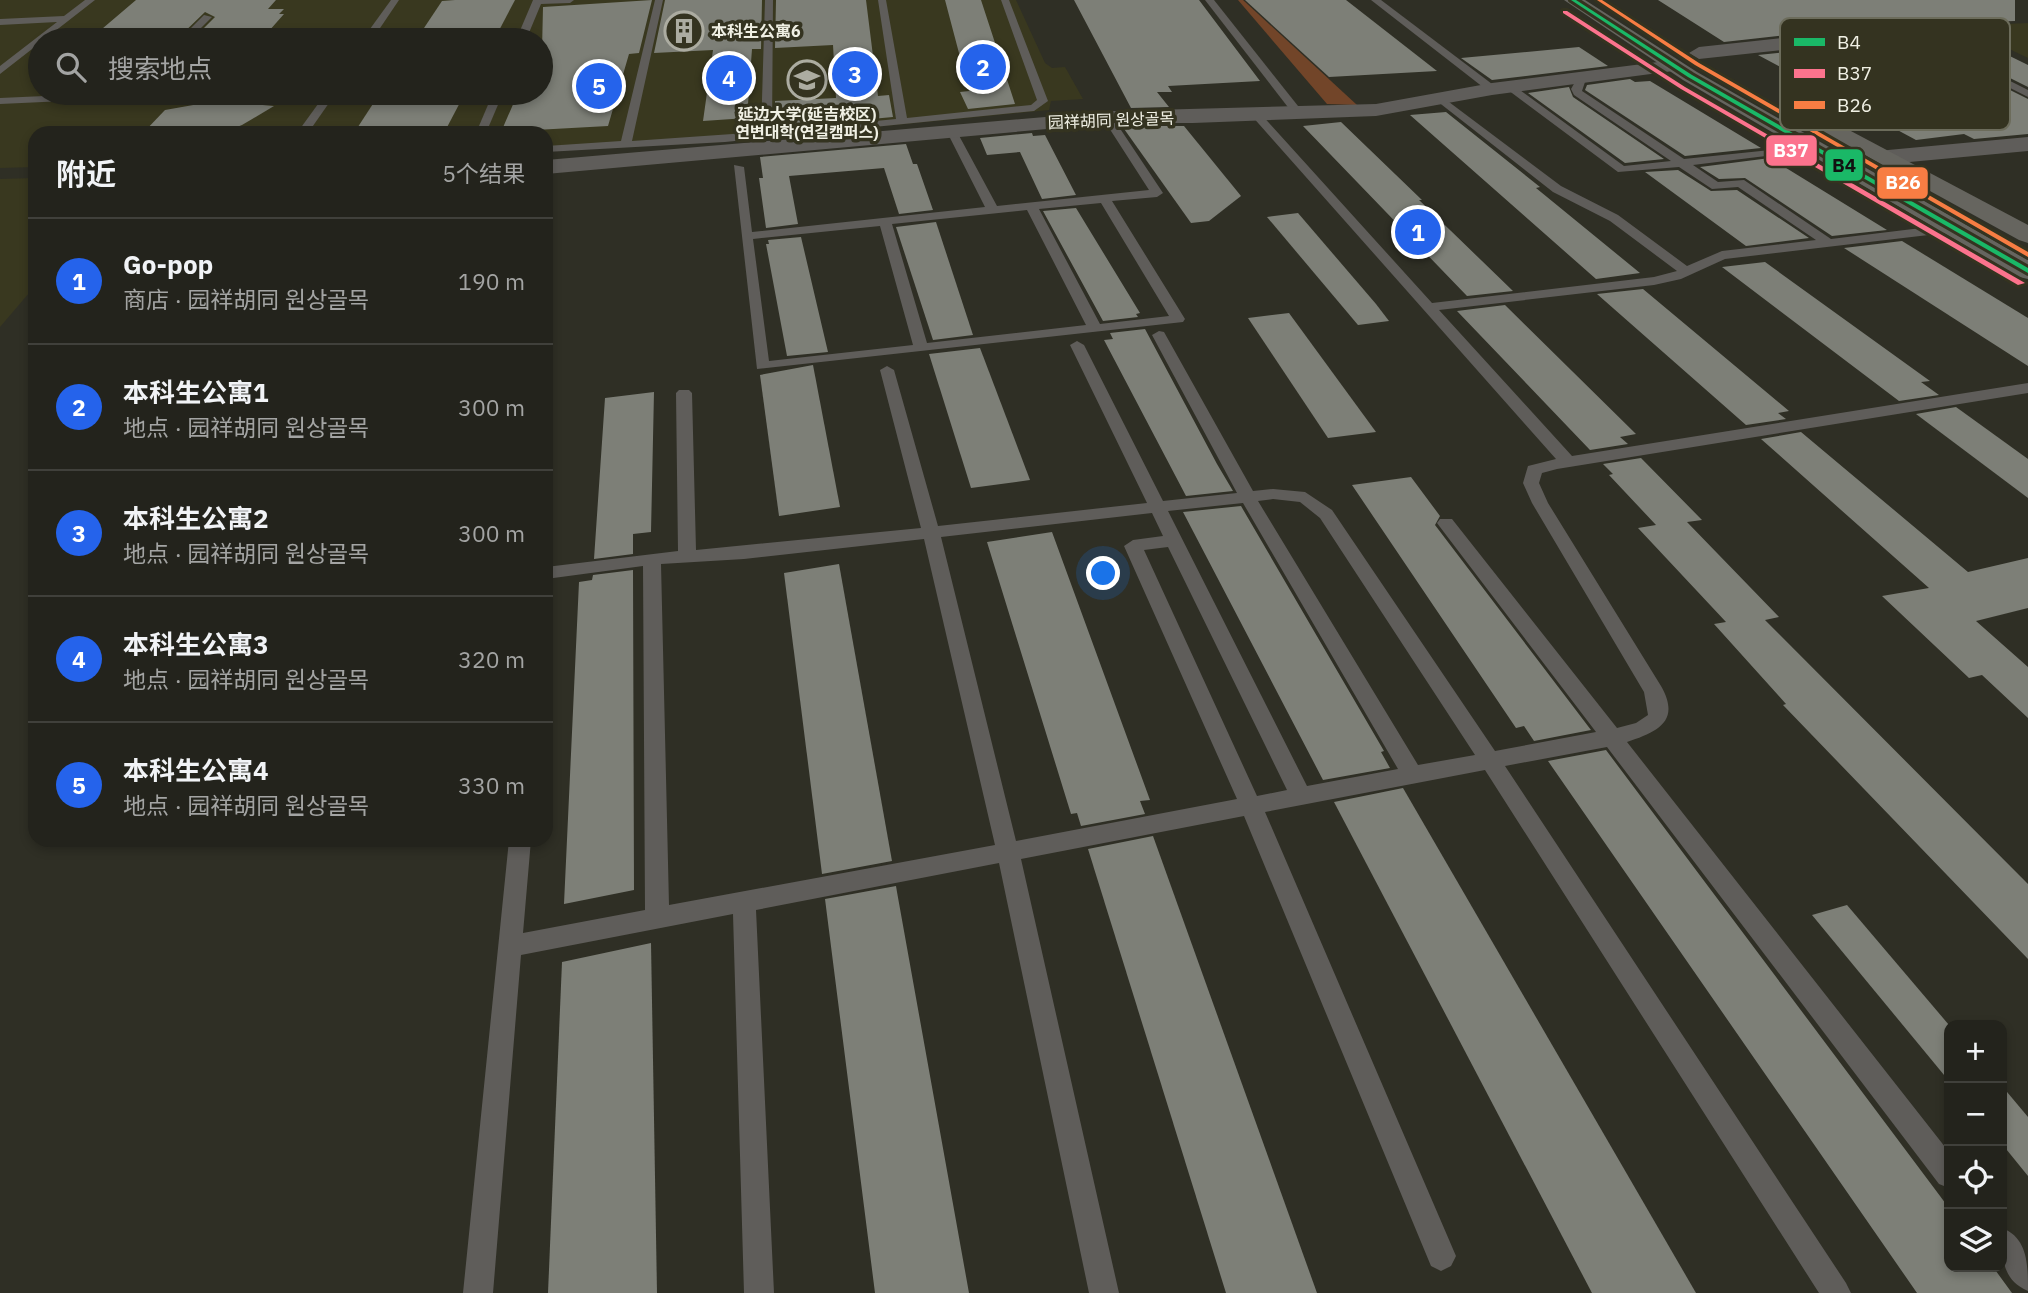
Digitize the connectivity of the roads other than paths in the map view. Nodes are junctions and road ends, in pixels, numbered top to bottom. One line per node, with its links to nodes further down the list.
1 (91, 0): 14 (lane)
2 (395, 0): 18 (lane)
3 (569, 0): 12 (lane)
4 (659, 0): 46 (lane)
5 (769, 0): 45 (lane)
6 (882, 0): 38 (lane)
7 (1005, 0): 38 (lane)
8 (1209, 0): 35 (lane)
9 (1375, 0): 27 (lane)
10 (1573, 0): 23 (main road)
11 (1615, 0): 22 (main road)
12 (538, 1): 19 (lane)
13 (207, 17): 17 (lane)
14 (66, 19): 15 (lane); 16 (lane)
15 (0, 22)
16 (55, 28)
17 (196, 28)
18 (375, 28)
19 (526, 28)
20 (1780, 45): 22 (street)
21 (28, 49): 24 (lane)
22 (1699, 53): 29 (main road)
23 (1674, 66): 25 (street, 园祥胡同 원상골목); 41 (main road)
24 (0, 71)
25 (1576, 78): 27 (street, 园祥胡同 원상골목); 51 (lane)
26 (2010, 85): 28 (lane)
27 (1501, 88): 31 (street, 园祥胡同 원상골목); 51 (lane)
28 (2028, 94)
29 (1780, 98)
30 (28, 99): 32 (lane)
31 (1441, 99): 35 (street, 园祥胡同 원상골목); 62 (lane)
32 (0, 101)
33 (322, 105): 39 (lane)
34 (493, 105): 40 (lane)
35 (1298, 113): 36 (street, 园祥胡同 원상골목)
36 (1256, 114): 37 (street, 园祥胡同 원상골목); 64 (lane)
37 (1107, 117): 42 (street, 园祥胡同 원상골목); 54 (lane)
38 (902, 121): 45 (lane)
39 (307, 126)
40 (484, 126)
41 (1780, 127)
42 (951, 130): 52 (street, 园祥胡同 원상골목); 56 (lane)
43 (1785, 130): 48 (main road)
44 (1839, 130): 50 (main road)
45 (766, 135): 46 (lane)
46 (626, 144): 49 (lane)
47 (2028, 144): 50 (street)
48 (1814, 147): 51 (lane); 58 (main road)
49 (553, 149)
50 (1888, 157): 59 (main road)
51 (1682, 163): 61 (lane)
52 (553, 166)
53 (738, 167): 60 (lane)
54 (1104, 198): 55 (lane); 65 (lane)
55 (1031, 206): 56 (lane); 65 (lane)
56 (993, 210): 57 (lane)
57 (885, 221): 60 (lane); 68 (lane)
58 (1954, 229): 61 (lane); 63 (main road)
59 (2028, 235)
60 (747, 236): 68 (lane)
61 (1829, 243): 62 (lane)
62 (1686, 271): 64 (lane)
63 (2028, 271)
64 (1429, 307): 72 (lane)
65 (1095, 328): 68 (lane)
66 (1159, 335): 73 (lane)
67 (1077, 345): 74 (lane)
68 (920, 348)
69 (887, 370): 76 (lane)
70 (2028, 388): 72 (lane)
71 (684, 393): 78 (lane)
72 (1568, 462): 81 (lane)
73 (1247, 496): 74 (lane); 82 (lane); 83 (lane)
74 (1157, 506): 76 (lane); 77 (lane)
75 (1446, 523): 81 (lane)
76 (933, 532): 78 (lane); 87 (lane)
77 (1174, 540): 84 (lane); 85 (lane)
78 (687, 556): 79 (lane)
79 (652, 559): 80 (lane); 89 (lane)
80 (553, 572)
81 (1612, 737): 82 (lane); 91 (lane)
82 (1490, 760): 83 (lane); 98 (lane)
83 (1413, 775): 84 (lane)
84 (1301, 796): 85 (lane)
85 (1251, 806): 87 (lane); 93 (lane)
86 (519, 847): 90 (lane)
87 (1008, 852): 88 (lane); 97 (lane)
88 (744, 902): 89 (lane); 96 (lane)
89 (657, 918): 90 (lane)
90 (510, 946): 95 (lane)
91 (1944, 1168)
92 (2007, 1249): 94 (lane)
93 (1441, 1256)
94 (2028, 1276)
95 (478, 1293)
96 (759, 1293)
97 (1104, 1293)
98 (1836, 1293)

